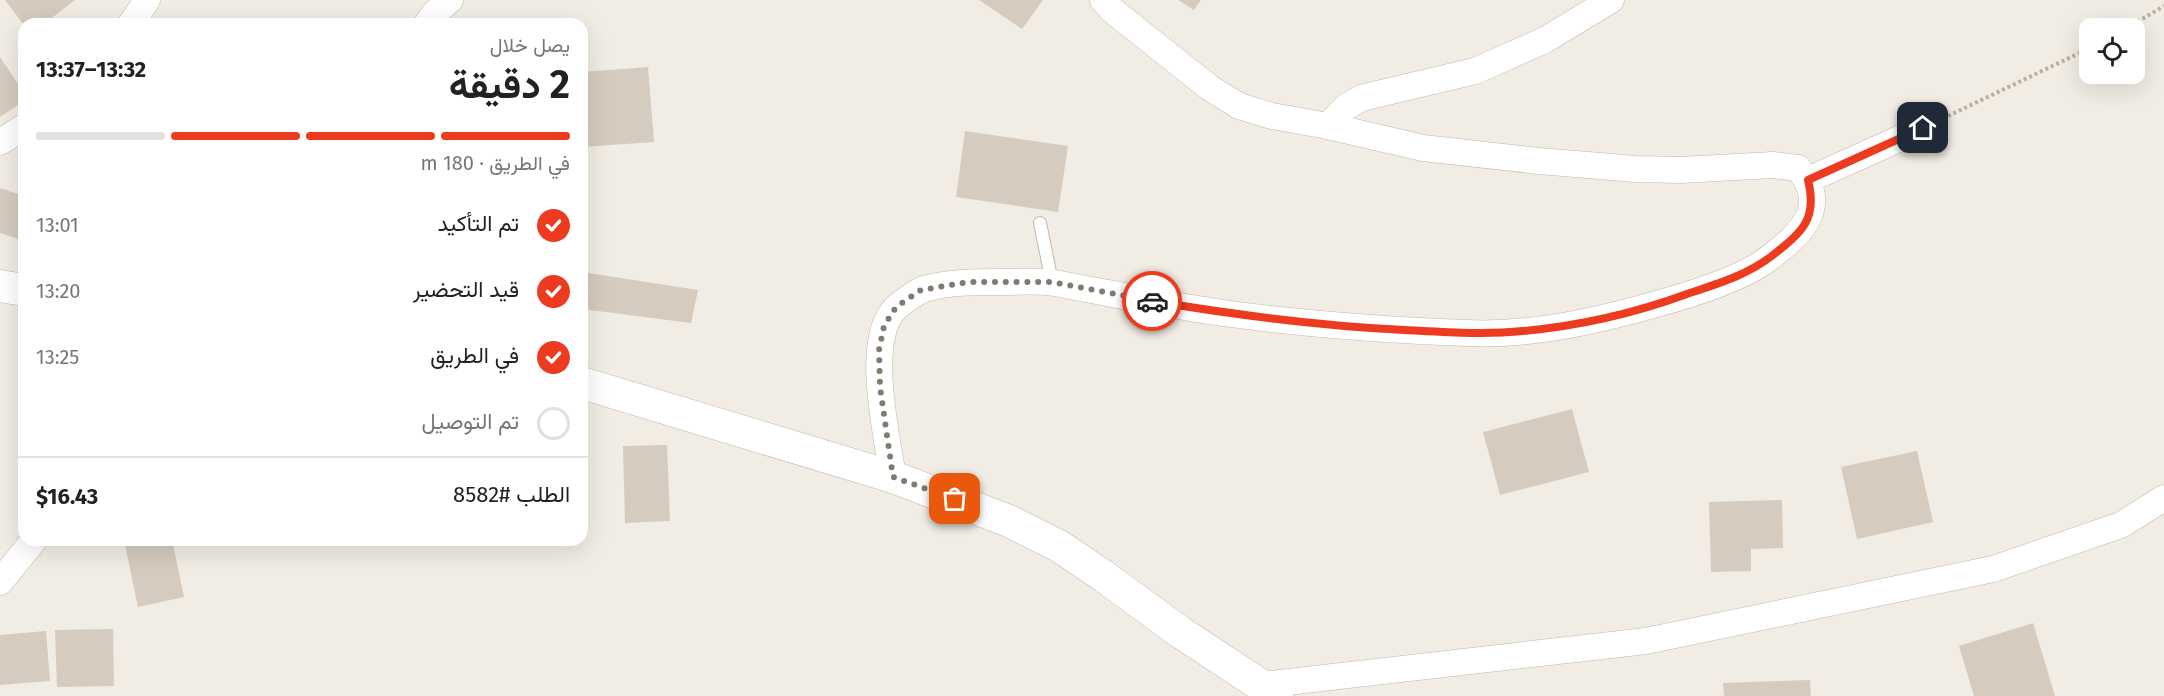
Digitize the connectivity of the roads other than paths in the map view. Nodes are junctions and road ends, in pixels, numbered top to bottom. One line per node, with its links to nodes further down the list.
1 (147, 0): 5 (street)
2 (450, 0): 6 (street)
3 (1103, 0): 7 (street)
4 (1611, 0): 7 (street)
5 (135, 18)
6 (433, 18)
7 (1328, 126): 11 (street)
8 (1923, 128): 11 (street)
9 (18, 131): 10 (street)
10 (0, 142)
11 (1808, 180): 13 (street)
12 (1040, 223): 13 (lane)
13 (1052, 282): 17 (street)
14 (0, 286): 15 (street)
15 (18, 289)
16 (588, 385): 17 (street)
17 (893, 477): 21 (street)
18 (2164, 498): 21 (street)
19 (29, 546): 20 (street)
20 (0, 582)
21 (1269, 691)

